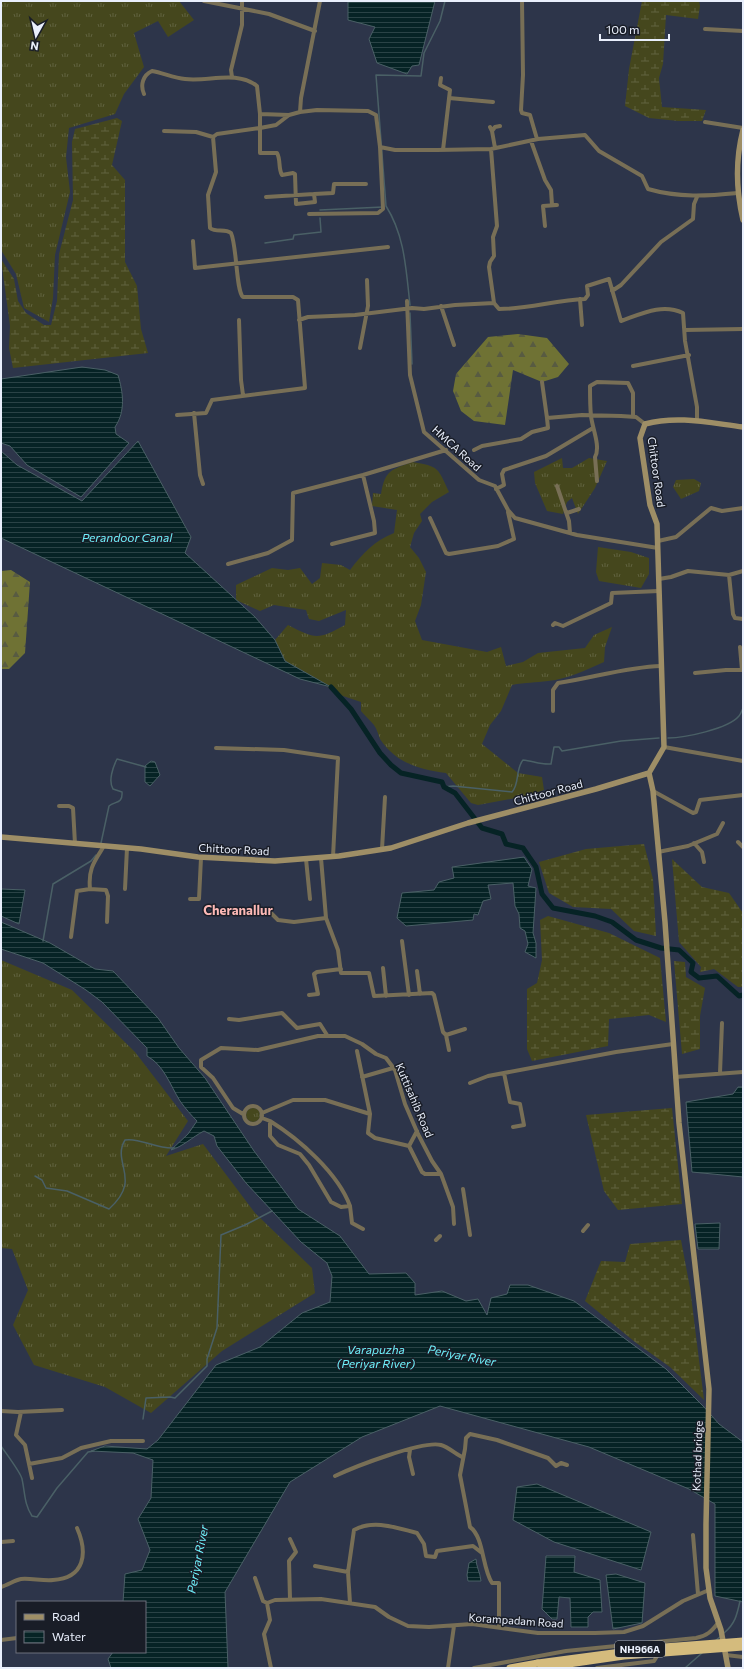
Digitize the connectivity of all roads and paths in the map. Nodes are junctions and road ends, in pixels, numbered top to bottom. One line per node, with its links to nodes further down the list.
1 (204, 1): 5 (street)
2 (242, 1): 5 (street)
3 (320, 1): 7 (street)
4 (522, 1): 23 (street)
5 (243, 10): 7 (street); 9 (street)
6 (705, 29): 8 (street)
7 (314, 31): 14 (street)
8 (743, 31)
9 (232, 77): 11 (street); 15 (street)
10 (441, 78): 12 (street)
11 (144, 94)
12 (449, 98): 13 (street); 27 (street)
13 (493, 102)
14 (300, 112): 16 (street); 25 (street)
15 (260, 114): 16 (street); 19 (street)
16 (289, 115): 19 (street)
17 (705, 122): 20 (street)
18 (500, 126): 26 (street)
19 (260, 128): 22 (street); 31 (street)
20 (743, 129): 29 (main road)
21 (164, 131): 22 (street)
22 (213, 137): 40 (street)
23 (537, 139): 24 (street); 32 (street)
24 (531, 141): 26 (street); 37 (street)
25 (380, 148): 27 (street); 34 (street)
26 (493, 148): 27 (street); 45 (street)
27 (443, 150)
28 (366, 184): 30 (street)
29 (738, 193): 32 (street); 35 (main road)
30 (314, 194): 31 (street); 31 (street)
31 (295, 195): 33 (street)
32 (697, 196): 42 (street)
33 (266, 197)
34 (309, 214)
35 (742, 214): 36 (main road)
36 (743, 220)
37 (545, 226)
38 (193, 241): 40 (street)
39 (388, 247): 40 (street)
40 (237, 263): 50 (street)
41 (367, 280): 48 (street)
42 (612, 292): 43 (street); 53 (street)
43 (580, 299): 45 (street); 51 (street)
44 (407, 301): 47 (street, HMCA Road)
45 (494, 303): 46 (street)
46 (441, 306): 47 (street); 54 (street)
47 (408, 308): 48 (street); 69 (street, HMCA Road)
48 (365, 313): 50 (street); 55 (street)
49 (239, 320): 59 (street)
50 (299, 320): 59 (street)
51 (582, 325)
52 (743, 329): 53 (street)
53 (685, 330): 56 (street)
54 (454, 345)
55 (360, 348)
56 (688, 355): 57 (street); 65 (street)
57 (633, 366)
58 (542, 382): 64 (street)
59 (243, 395): 60 (street)
60 (194, 413): 61 (street); 73 (street)
61 (177, 415)
62 (591, 416): 63 (street); 63 (street); 64 (street); 68 (street)
63 (633, 416): 66 (street)
64 (548, 418): 70 (street)
65 (696, 421): 66 (main road, Chittoor Road); 67 (main road, Chittoor Road)
66 (645, 424): 82 (main road, Chittoor Road)
67 (743, 427)
68 (593, 428): 72 (street); 75 (street)
69 (446, 450): 71 (street); 75 (street, HMCA Road)
70 (474, 450)
71 (363, 475): 83 (street); 85 (street)
72 (597, 481)
73 (203, 484)
74 (557, 486): 79 (street)
75 (496, 489): 78 (street)
76 (743, 508): 82 (street)
77 (578, 509): 79 (street)
78 (508, 510): 80 (street); 81 (street)
79 (567, 513): 81 (street)
80 (430, 518)
81 (570, 533): 84 (street)
82 (658, 541): 84 (main road, Chittoor Road)
83 (332, 544)
84 (658, 548): 88 (main road, Chittoor Road)
85 (228, 564)
86 (743, 571): 87 (street)
87 (729, 575): 88 (street); 90 (street)
88 (659, 579): 89 (main road, Chittoor Road)
89 (658, 591): 91 (street); 93 (main road, Chittoor Road)
90 (743, 619)
91 (553, 625)
92 (740, 647): 94 (street)
93 (661, 666): 96 (street); 97 (main road, Chittoor Road)
94 (743, 670): 95 (street)
95 (695, 673)
96 (553, 710)
97 (664, 747): 99 (street); 100 (main road)
98 (216, 748): 115 (street)
99 (743, 761)
100 (649, 773): 101 (main road, Kothad bridge); 113 (main road, Chittoor Road)
101 (653, 791): 102 (street); 114 (main road, Kothad bridge)
102 (743, 795)
103 (385, 797): 113 (street)
104 (59, 806): 109 (street)
105 (723, 822): 108 (street)
106 (1, 837): 109 (main road, Chittoor Road)
107 (738, 842): 111 (street)
108 (694, 843): 114 (street); 119 (street)
109 (75, 844): 110 (main road, Chittoor Road)
110 (104, 846): 112 (main road, Chittoor Road); 120 (street)
111 (743, 847)
112 (127, 848): 116 (main road, Chittoor Road); 121 (street)
113 (382, 849): 115 (main road, Chittoor Road)
114 (658, 852): 141 (main road, Kothad bridge)
115 (334, 857): 117 (main road, Chittoor Road)
116 (201, 858): 118 (main road, Chittoor Road); 122 (street)
117 (321, 858): 118 (main road, Chittoor Road); 125 (street)
118 (306, 859): 123 (street)
119 (704, 862)
120 (90, 889): 126 (street); 127 (street)
121 (125, 889)
122 (190, 899)
123 (310, 899)
124 (271, 914): 125 (street)
125 (326, 918): 130 (street)
126 (107, 922)
127 (71, 937)
128 (402, 941): 134 (street)
129 (383, 968): 135 (street)
130 (341, 969): 133 (street); 135 (street)
131 (418, 972): 132 (street)
132 (420, 994): 134 (street); 140 (street)
133 (309, 995)
134 (409, 995): 135 (street)
135 (386, 996)
136 (229, 1020): 139 (street)
137 (722, 1023): 147 (street)
138 (465, 1029): 140 (street)
139 (327, 1035): 144 (street, Kuttisahib Road); 152 (street, Kuttisahib Road)
140 (446, 1035): 142 (street)
141 (673, 1044): 146 (street); 149 (main road, Kothad bridge)
142 (449, 1050)
143 (357, 1051): 148 (street)
144 (393, 1068): 148 (street); 157 (street, Kuttisahib Road)
145 (743, 1072): 147 (street)
146 (504, 1073): 150 (street); 156 (street)
147 (720, 1073): 149 (street)
148 (362, 1077): 153 (street)
149 (675, 1077): 190 (main road, Kothad bridge)
150 (470, 1083)
151 (262, 1112): 152 (street); 153 (street); 154 (street)
152 (243, 1114): 154 (street)
153 (370, 1114): 158 (street)
154 (262, 1118): 155 (street)
155 (270, 1121): 161 (street); 161 (street)
156 (513, 1127)
157 (417, 1130): 158 (street); 159 (street, Kuttisahib Road)
158 (409, 1146): 159 (street)
159 (441, 1174): 162 (street, Kuttisahib Road)
160 (462, 1189): 166 (street)
161 (350, 1206): 164 (street)
162 (454, 1224)
163 (588, 1225): 165 (street)
164 (363, 1229)
165 (583, 1231)
166 (470, 1235)
167 (440, 1236): 168 (street)
168 (436, 1240)
169 (1, 1410): 171 (street)
170 (62, 1410): 171 (street)
171 (21, 1412): 175 (street)
172 (143, 1441): 175 (street)
173 (410, 1450): 174 (street); 177 (street); 178 (street)
174 (462, 1457): 176 (street); 185 (street)
175 (29, 1464): 179 (street)
176 (567, 1465)
177 (413, 1474)
178 (335, 1476)
179 (32, 1478)
180 (77, 1528): 189 (street)
181 (693, 1535): 191 (street)
182 (290, 1539): 192 (street)
183 (13, 1541): 184 (street)
184 (1, 1542)
185 (482, 1553): 187 (street); 197 (street)
186 (315, 1566): 187 (street)
187 (348, 1572): 194 (street)
188 (255, 1578): 193 (street)
189 (1, 1587)
190 (709, 1590): 191 (street, Korampadam Road); 195 (main road, Kothad bridge)
191 (698, 1594): 197 (street, Korampadam Road)
192 (290, 1600): 193 (street, Korampadam Road); 194 (street, Korampadam Road)
193 (267, 1603): 206 (street)
194 (350, 1603): 196 (street, Korampadam Road)
195 (718, 1623): 200 (street); 203 (main road, Kothad bridge, bridge)
196 (454, 1626): 197 (street, Korampadam Road); 207 (street)
197 (500, 1628)
198 (16, 1638): 199 (street)
199 (1, 1640)
200 (661, 1641): 208 (street); 210 (street)
201 (743, 1642): 205 (highway, NH966A, bridge)
202 (743, 1648): 205 (highway, NH966A, bridge)
203 (726, 1653): 204 (street); 211 (main road, Kothad bridge)
204 (743, 1656)
205 (540, 1665): 209 (highway, NH966A)
206 (271, 1668)
207 (448, 1668)
208 (474, 1668)
209 (510, 1668)
210 (597, 1668)
211 (728, 1668)

